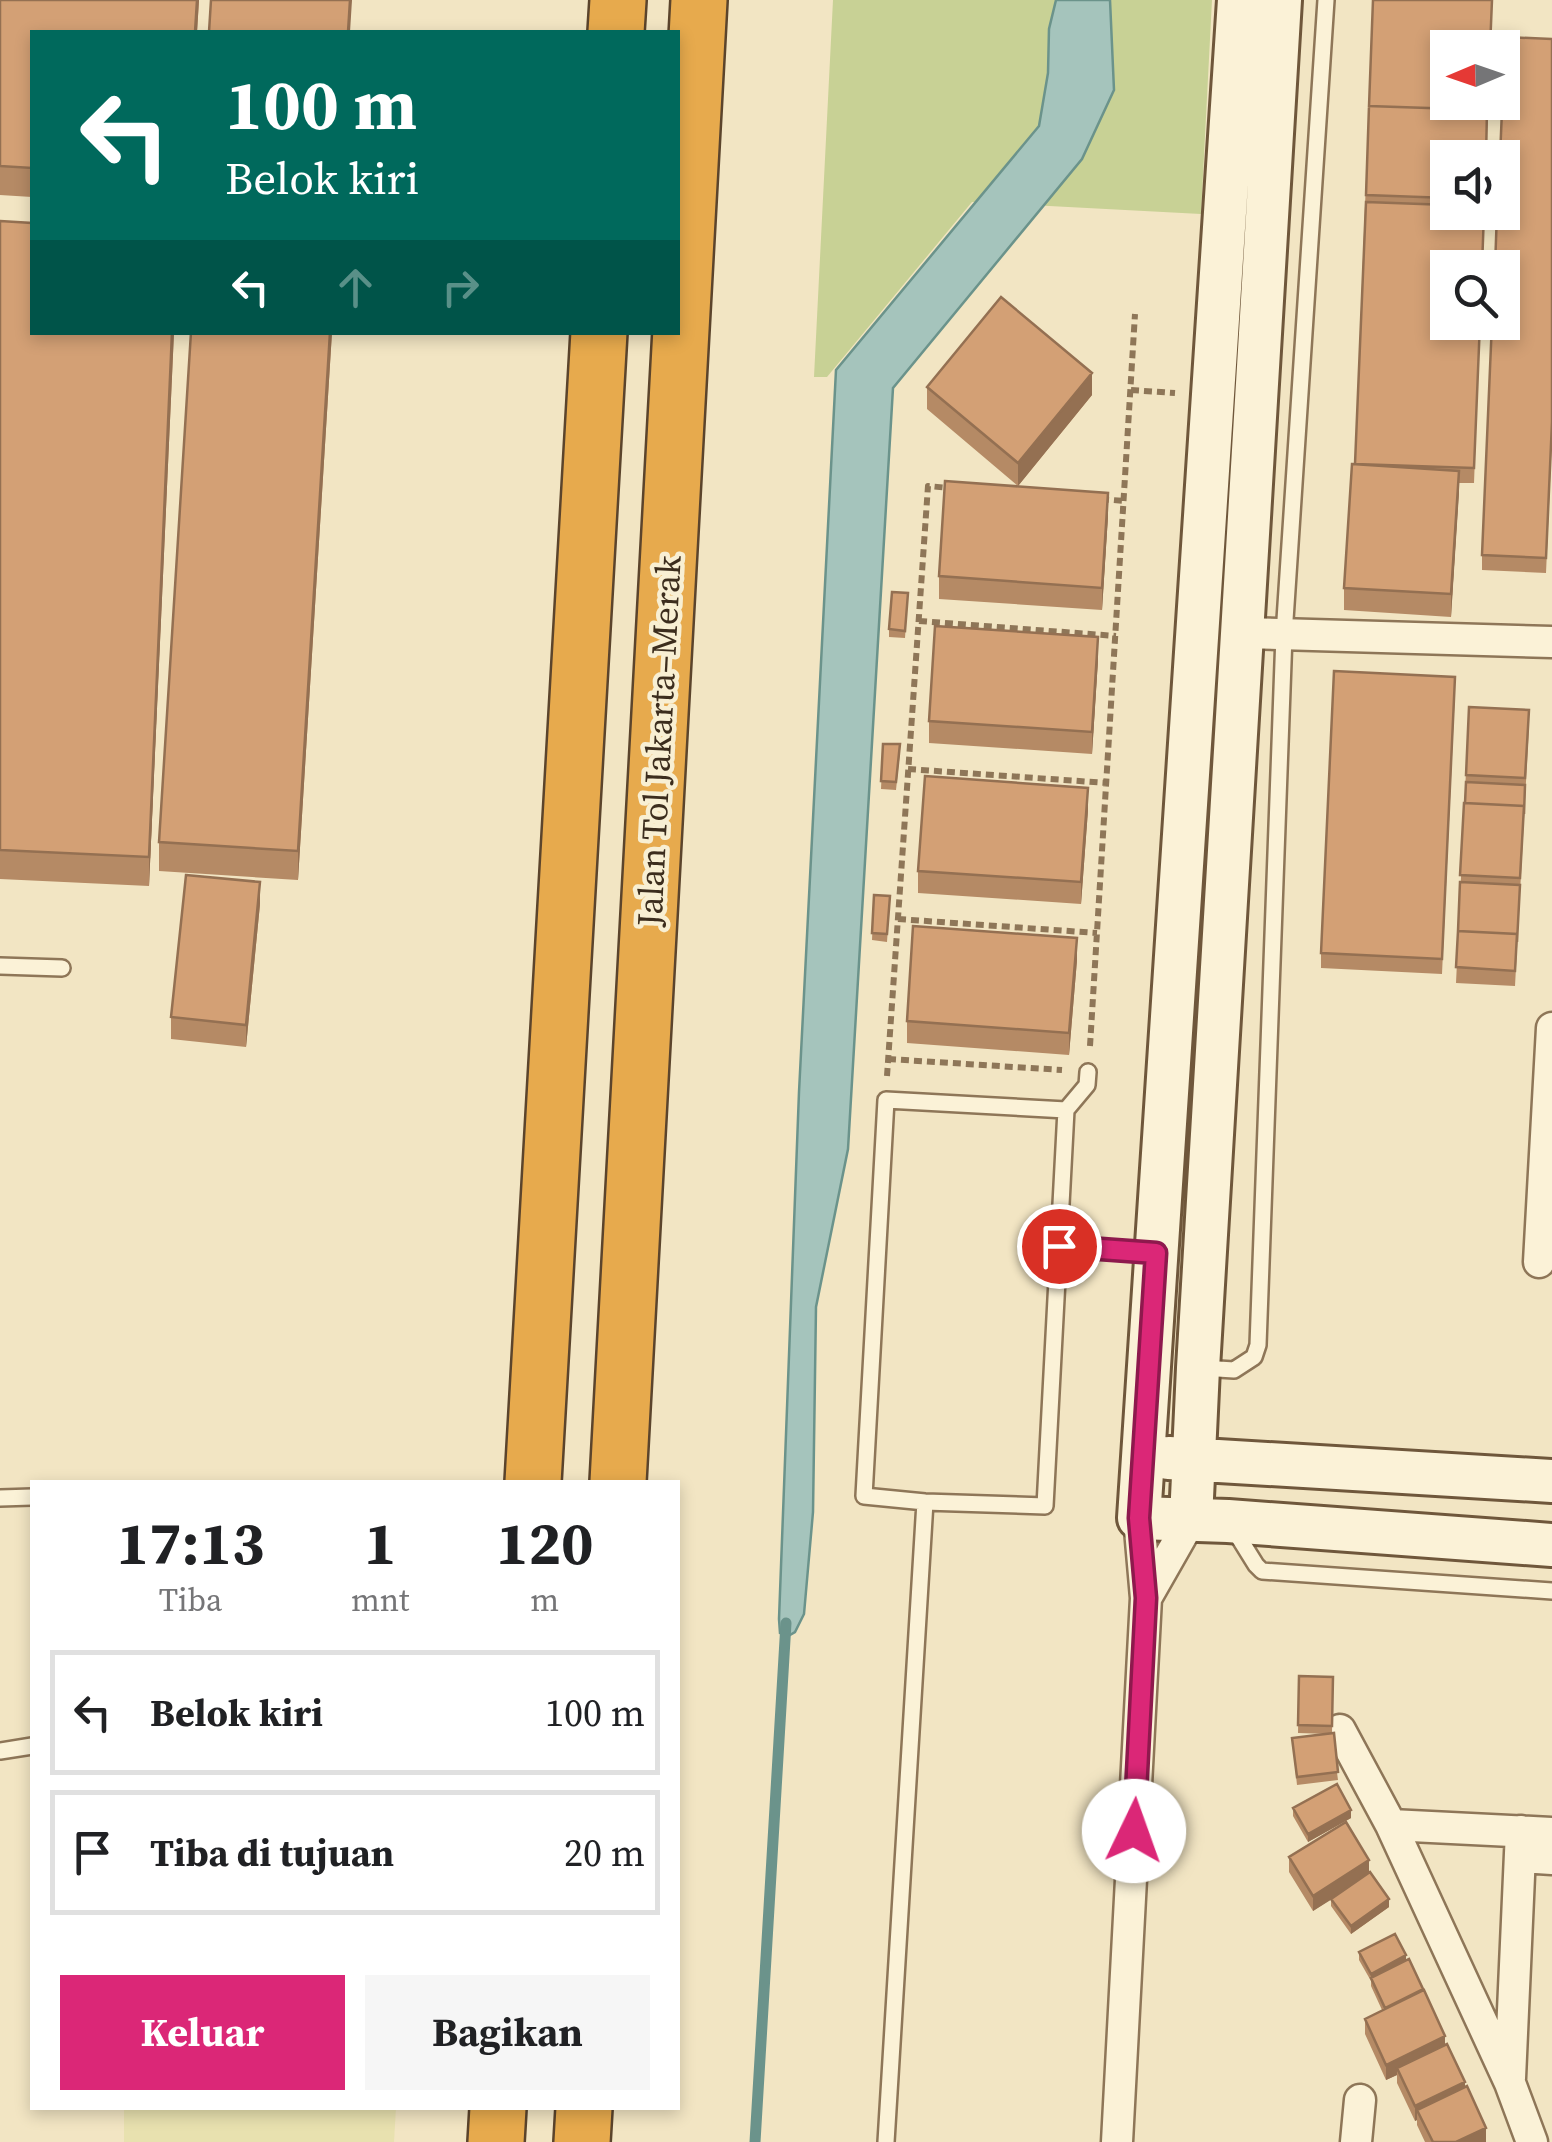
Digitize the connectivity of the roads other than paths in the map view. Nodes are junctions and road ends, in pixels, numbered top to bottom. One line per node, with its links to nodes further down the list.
1 (618, 0): 6 (highway)
2 (699, 0): 23 (highway, Jalan Tol Jakarta–Merak)
3 (1239, 0): 17 (street)
4 (1280, 0): 8 (street)
5 (1326, 0): 9 (lane)
6 (616, 30)
7 (599, 335): 22 (highway)
8 (1242, 633): 9 (street); 19 (street)
9 (1284, 635): 10 (street); 19 (lane)
10 (1552, 642)
11 (0, 966): 12 (lane)
12 (62, 968)
13 (1552, 1028): 18 (street)
14 (1088, 1072): 15 (lane)
15 (1066, 1110): 16 (lane); 27 (lane)
16 (1059, 1246): 17 (lane); 27 (lane)
17 (1156, 1253): 20 (street)
18 (1539, 1262)
19 (1198, 1368): 21 (street)
20 (1144, 1456): 21 (street); 28 (street)
21 (1194, 1459): 24 (street); 29 (street)
22 (534, 1480)
23 (618, 1480)
24 (1552, 1481)
25 (30, 1496): 26 (lane)
26 (0, 1498)
27 (924, 1502): 46 (lane)
28 (1139, 1518): 29 (street); 32 (street)
29 (1210, 1520): 30 (street); 31 (lane); 32 (street)
30 (1552, 1545)
31 (1552, 1591)
32 (1146, 1598): 47 (street)
33 (1340, 1730): 36 (street)
34 (30, 1746): 35 (lane)
35 (0, 1750)
36 (1391, 1825): 38 (street); 40 (street)
37 (1552, 1832): 38 (street)
38 (1521, 1844): 39 (street); 40 (street)
39 (1552, 1859)
40 (1510, 2083): 49 (street)
41 (1360, 2100): 48 (street)
42 (498, 2110): 44 (highway)
43 (584, 2110): 45 (highway)
44 (496, 2142)
45 (582, 2142)
46 (886, 2142)
47 (1118, 2142)
48 (1356, 2142)
49 (1532, 2142)

